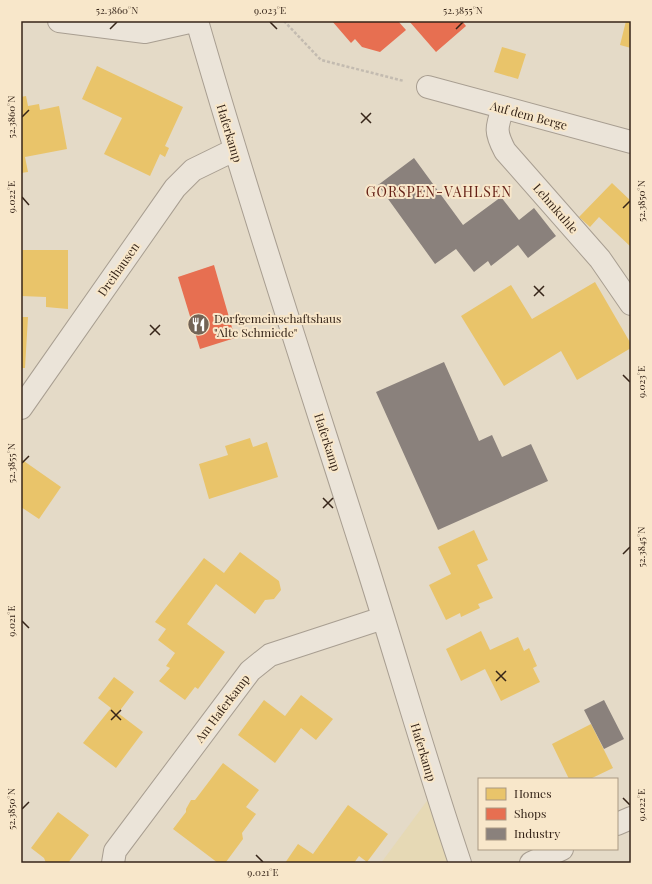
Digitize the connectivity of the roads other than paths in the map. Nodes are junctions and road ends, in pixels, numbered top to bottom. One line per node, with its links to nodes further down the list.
1 (59, 21): 2 (street)
2 (194, 21)
3 (197, 21): 7 (street, Haferkamp)
4 (428, 87): 5 (street, Auf dem Berge)
5 (503, 108): 6 (street, Auf dem Berge); 8 (street, Lehmkuhle)
6 (631, 142)
7 (234, 150): 9 (street, Dreihausen); 10 (street, Haferkamp)
8 (631, 304)
9 (21, 408)
10 (384, 618): 14 (street, Am Haferkamp); 15 (street, Haferkamp)
11 (631, 818): 12 (street)
12 (618, 824)
13 (560, 850): 16 (street)
14 (113, 863)
15 (460, 863)
16 (531, 863)

